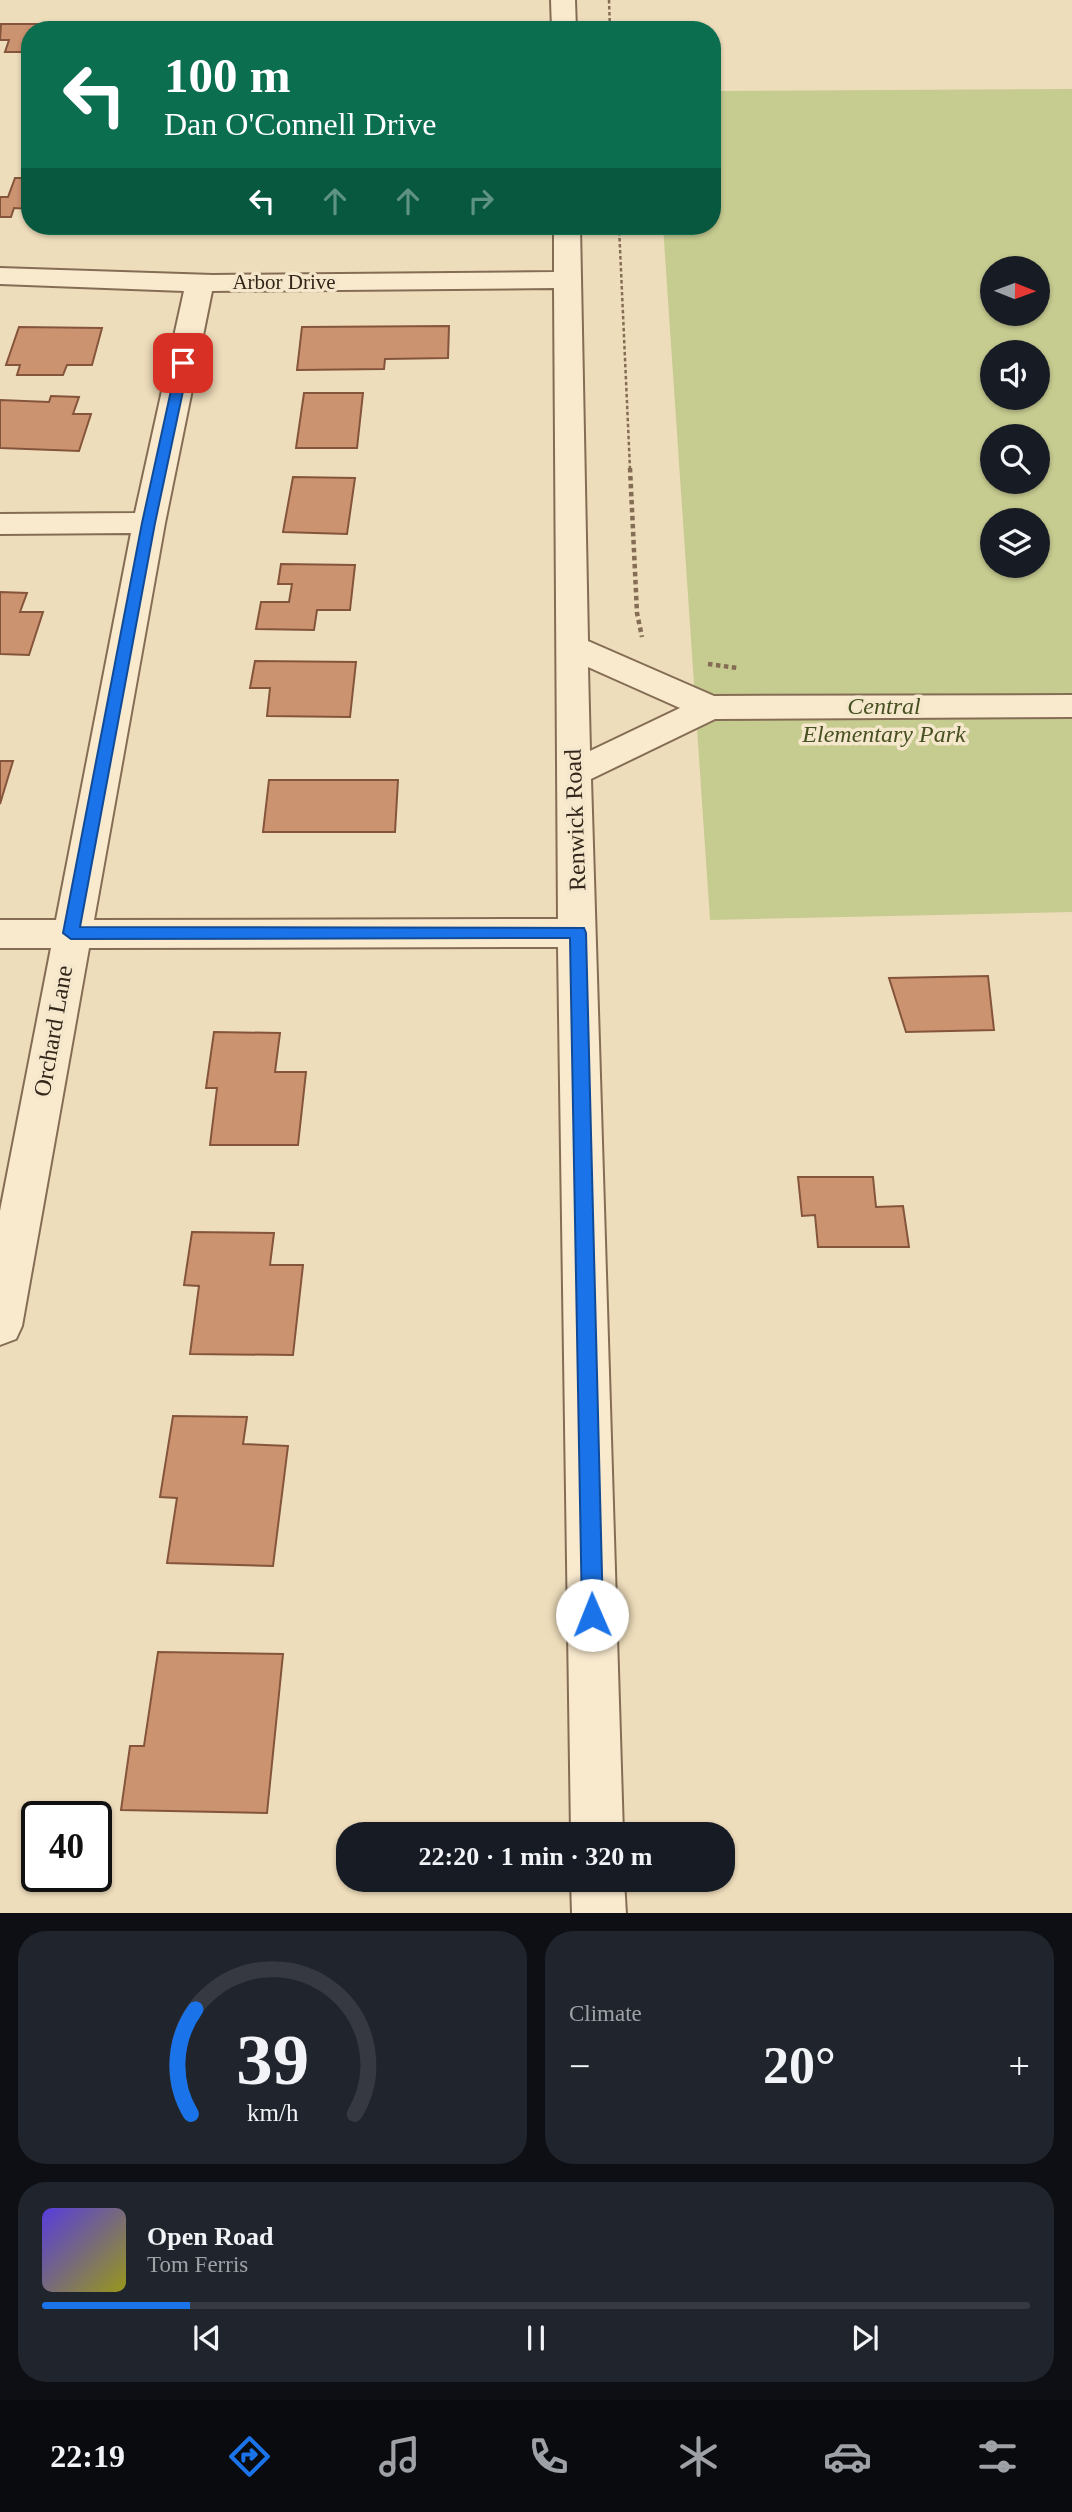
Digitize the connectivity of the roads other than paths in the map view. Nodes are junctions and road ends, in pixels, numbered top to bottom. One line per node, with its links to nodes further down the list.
1 (563, 0): 2 (street)
2 (564, 21)
3 (567, 235): 5 (street, Renwick Road)
4 (0, 276): 6 (street, Arbor Drive)
5 (568, 280): 6 (street, Arbor Drive); 9 (street, Renwick Road)
6 (200, 283): 7 (street, Orchard Lane)
7 (149, 523): 8 (street); 13 (street, Orchard Lane)
8 (0, 524)
9 (572, 647): 11 (street); 12 (street, Renwick Road)
10 (1072, 706): 11 (street)
11 (710, 708): 12 (street)
12 (574, 773): 14 (street, Renwick Road)
13 (71, 933): 14 (street); 15 (street); 16 (street, Orchard Lane)
14 (578, 933): 17 (street, Renwick Road)
15 (0, 934)
16 (0, 1326)
17 (597, 1822)
18 (598, 1892): 19 (street)
19 (599, 1913)

